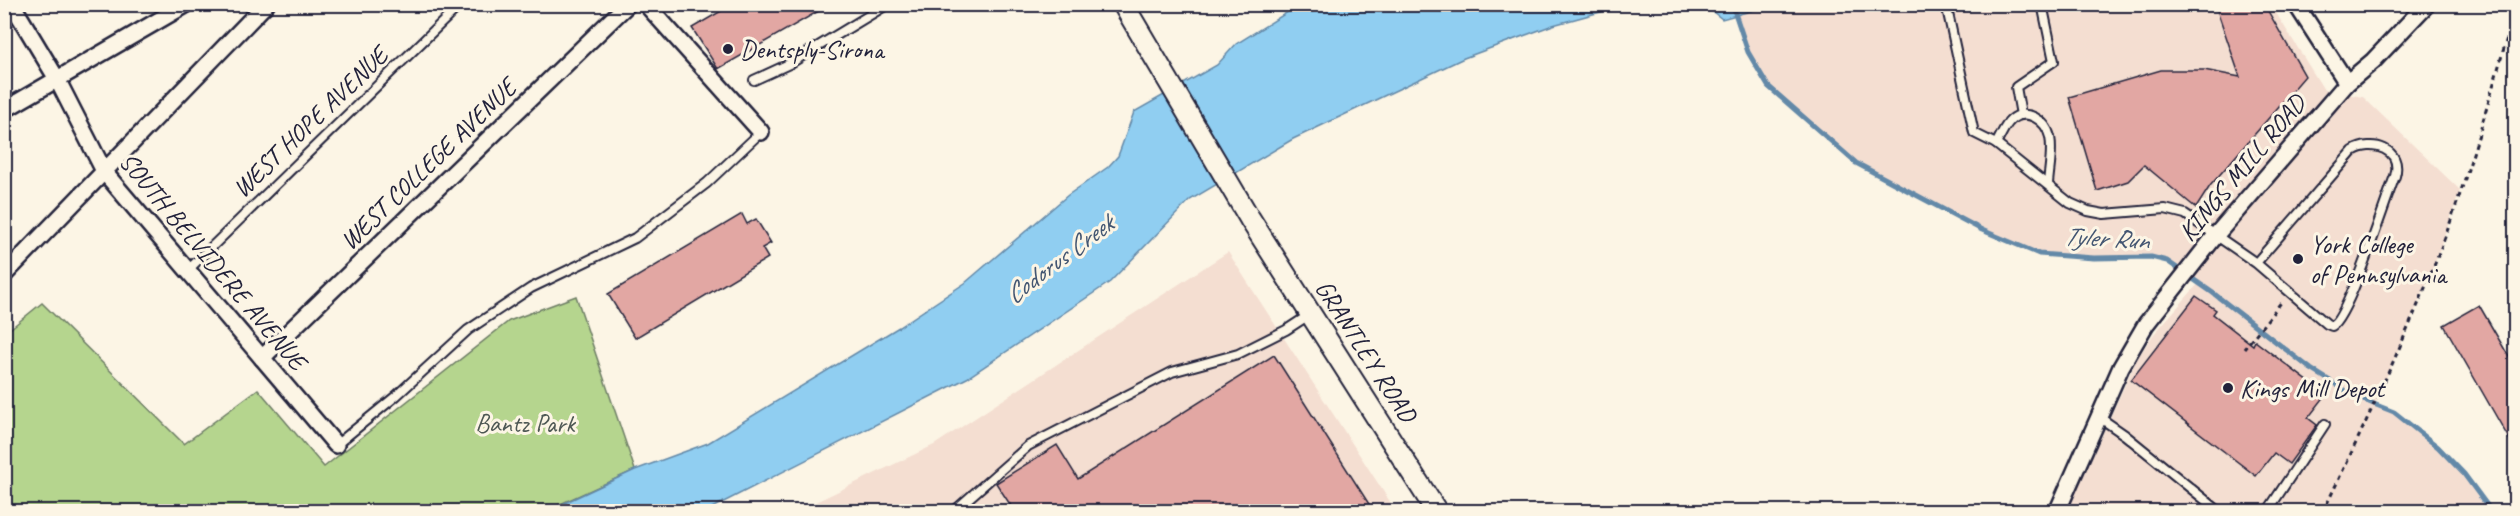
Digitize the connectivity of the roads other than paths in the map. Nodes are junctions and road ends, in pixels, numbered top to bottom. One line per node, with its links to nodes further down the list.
1 (12, 4): 13 (street, SOUTH BELVIDERE AVENUE)
2 (187, 4): 13 (street)
3 (266, 4): 20 (street)
4 (461, 4): 24 (lane, WEST HOPE AVENUE)
5 (628, 4): 27 (street, WEST COLLEGE AVENUE)
6 (646, 4): 18 (street)
7 (888, 4): 14 (lane)
8 (1123, 4): 26 (street, GRANTLEY ROAD)
9 (1946, 4): 19 (lane)
10 (2042, 4): 17 (lane)
11 (2296, 4): 15 (street)
12 (2427, 4): 15 (street, KINGS MILL ROAD)
13 (57, 79): 16 (street); 20 (street, SOUTH BELVIDERE AVENUE)
14 (754, 80)
15 (2347, 83): 22 (street, KINGS MILL ROAD)
16 (4, 110)
17 (2020, 115): 19 (lane); 21 (lane)
18 (761, 132): 30 (lane)
19 (1996, 144): 21 (lane)
20 (105, 173): 24 (street, SOUTH BELVIDERE AVENUE); 25 (street)
21 (2048, 184): 22 (lane)
22 (2216, 235): 23 (lane); 28 (street, KINGS MILL ROAD)
23 (2256, 263): 23 (lane)
24 (188, 270): 27 (street, SOUTH BELVIDERE AVENUE)
25 (4, 275)
26 (1310, 314): 31 (lane); 32 (street, GRANTLEY ROAD)
27 (262, 358): 30 (street, SOUTH BELVIDERE AVENUE)
28 (2099, 417): 33 (street, KINGS MILL ROAD); 34 (lane)
29 (2325, 424): 35 (lane)
30 (336, 446)
31 (952, 512)
32 (1437, 512)
33 (2057, 512)
34 (2220, 512)
35 (2267, 512)

